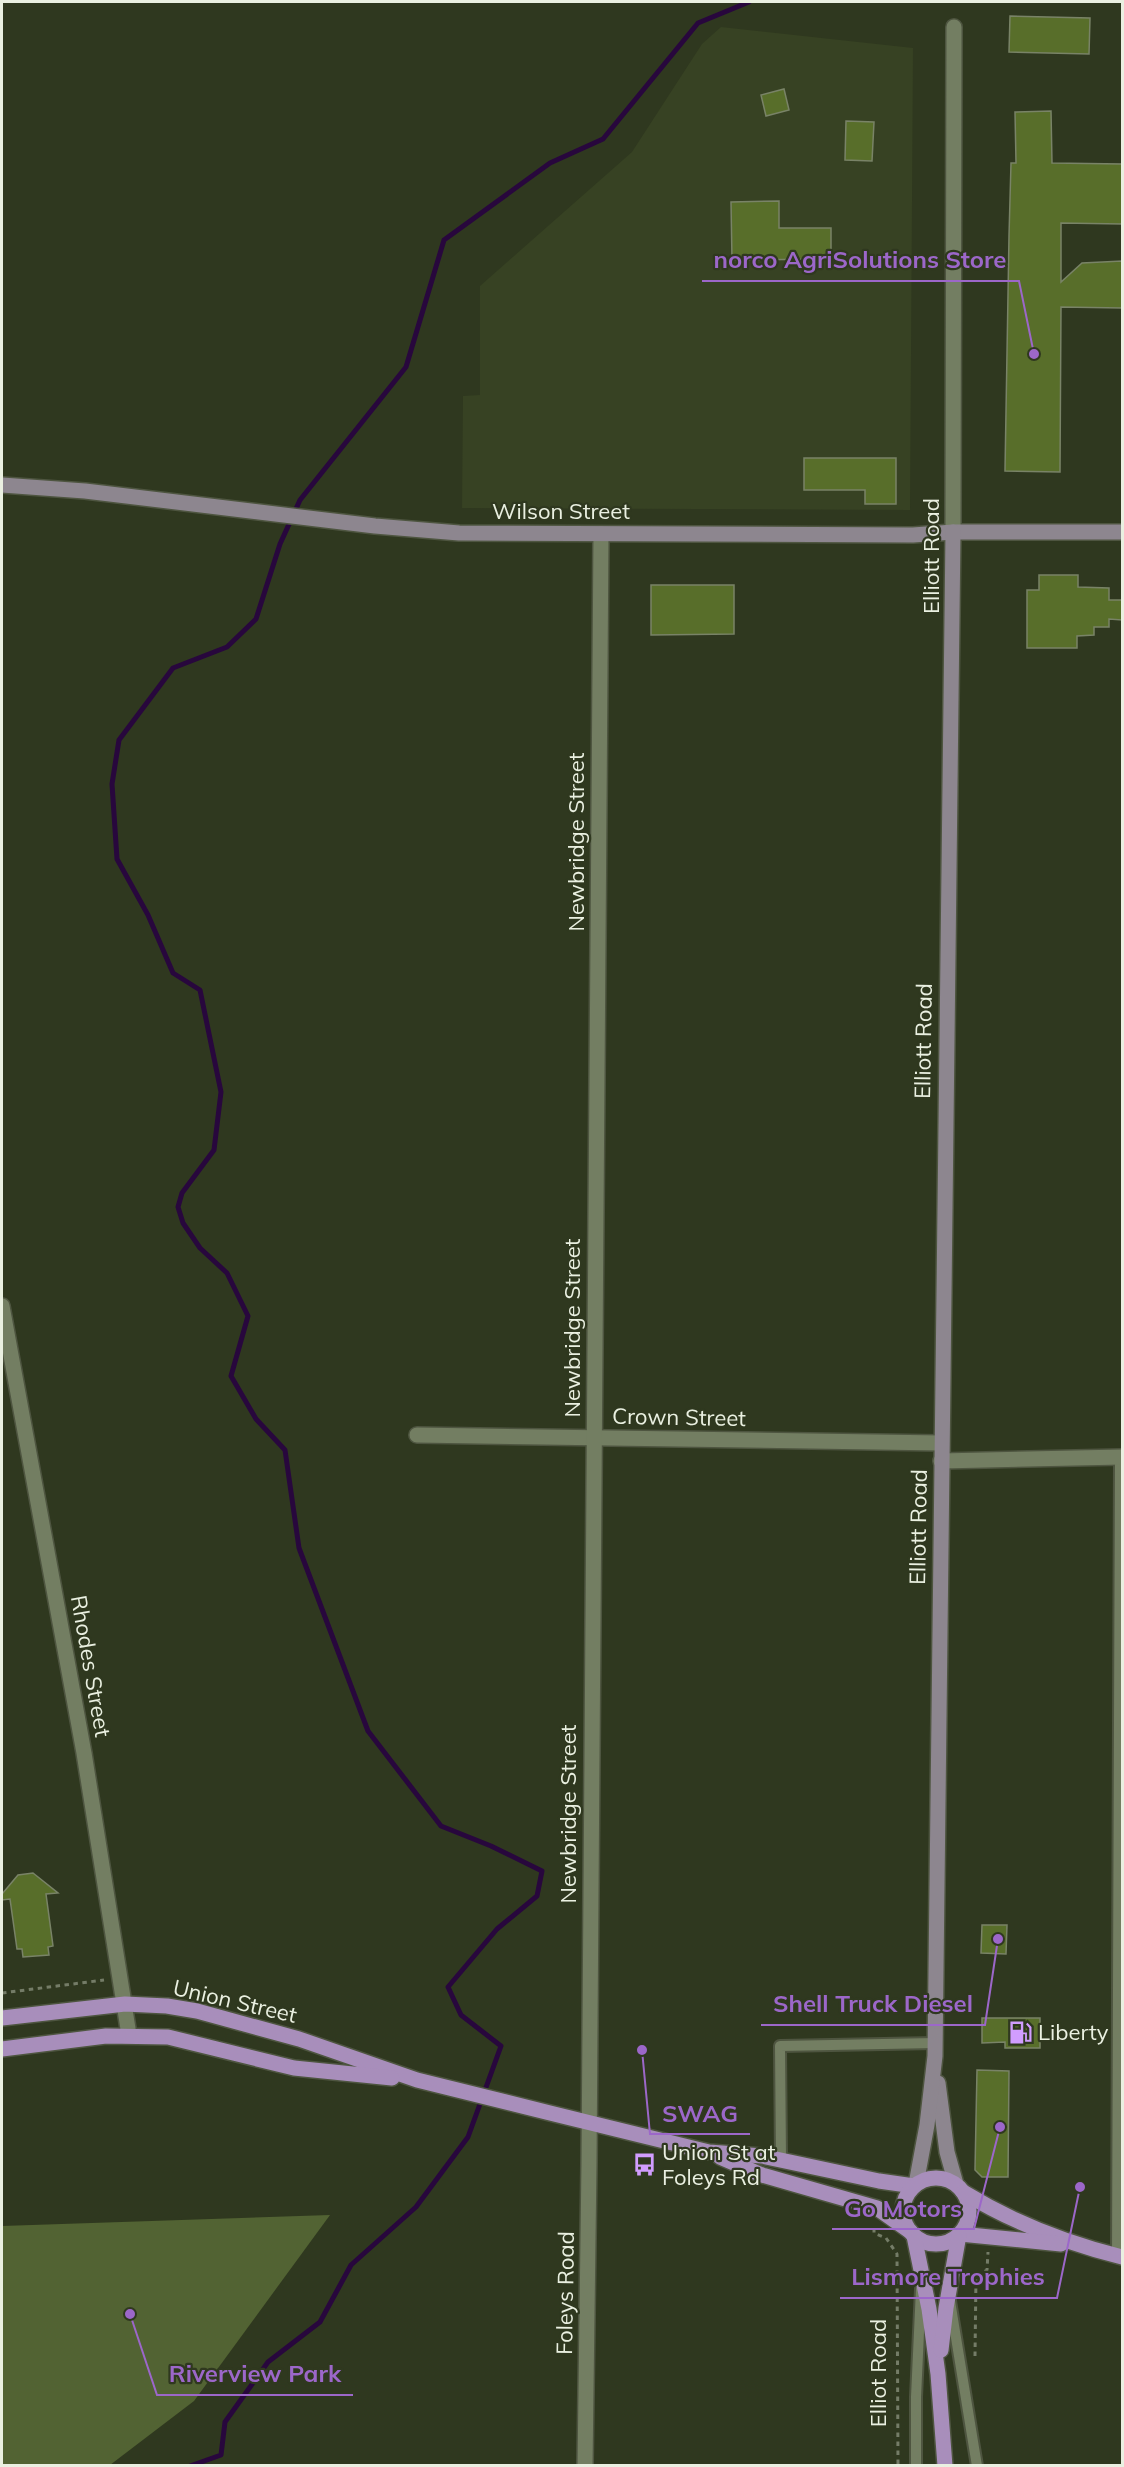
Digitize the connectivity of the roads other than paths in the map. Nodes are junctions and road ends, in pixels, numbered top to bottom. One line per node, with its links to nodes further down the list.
1 (954, 27): 3 (street, Elliott Road)
2 (2, 485): 5 (street, Wilson Street)
3 (953, 532): 4 (street, Wilson Street); 5 (street, Wilson Street); 9 (street, Elliott Road)
4 (1122, 532)
5 (601, 534): 8 (street, Newbridge Street)
6 (2, 1306): 12 (street, Rhodes Street)
7 (417, 1435): 8 (street, Crown Street)
8 (593, 1439): 9 (street, Crown Street); 18 (street, Newbridge Street)
9 (941, 1443): 11 (street, Elliott Road)
10 (1121, 1457): 11 (street); 26 (lane)
11 (941, 1461): 16 (street, Elliott Road)
12 (125, 2004): 13 (main road, Union Street); 14 (street, Rhodes Street); 17 (main road, Union Street)
13 (2, 2018)
14 (129, 2035): 15 (main road, Union Street); 17 (main road, Union Street)
15 (2, 2049)
16 (935, 2050): 20 (lane); 21 (street, Elliott Road); 22 (street, Elliott Road)
17 (417, 2080): 18 (main road, Union Street)
18 (589, 2122): 19 (main road, Union Street); 30 (street, Foleys Road)
19 (709, 2152): 20 (main road, Union Street); 23 (main road, Union Street)
20 (781, 2160): 21 (main road, Union Street)
21 (915, 2185): 22 (main road); 23 (main road)
22 (959, 2188): 24 (main road); 25 (main road)
23 (913, 2234): 24 (main road); 27 (main road)
24 (959, 2234): 25 (main road); 28 (main road)
25 (1084, 2247): 26 (main road)
26 (1120, 2256)
27 (922, 2272): 29 (main road); 31 (lane, Elliot Road)
28 (948, 2292): 29 (main road); 33 (lane)
29 (938, 2374): 32 (main road)
30 (585, 2466)
31 (916, 2466)
32 (945, 2466)
33 (977, 2466)

